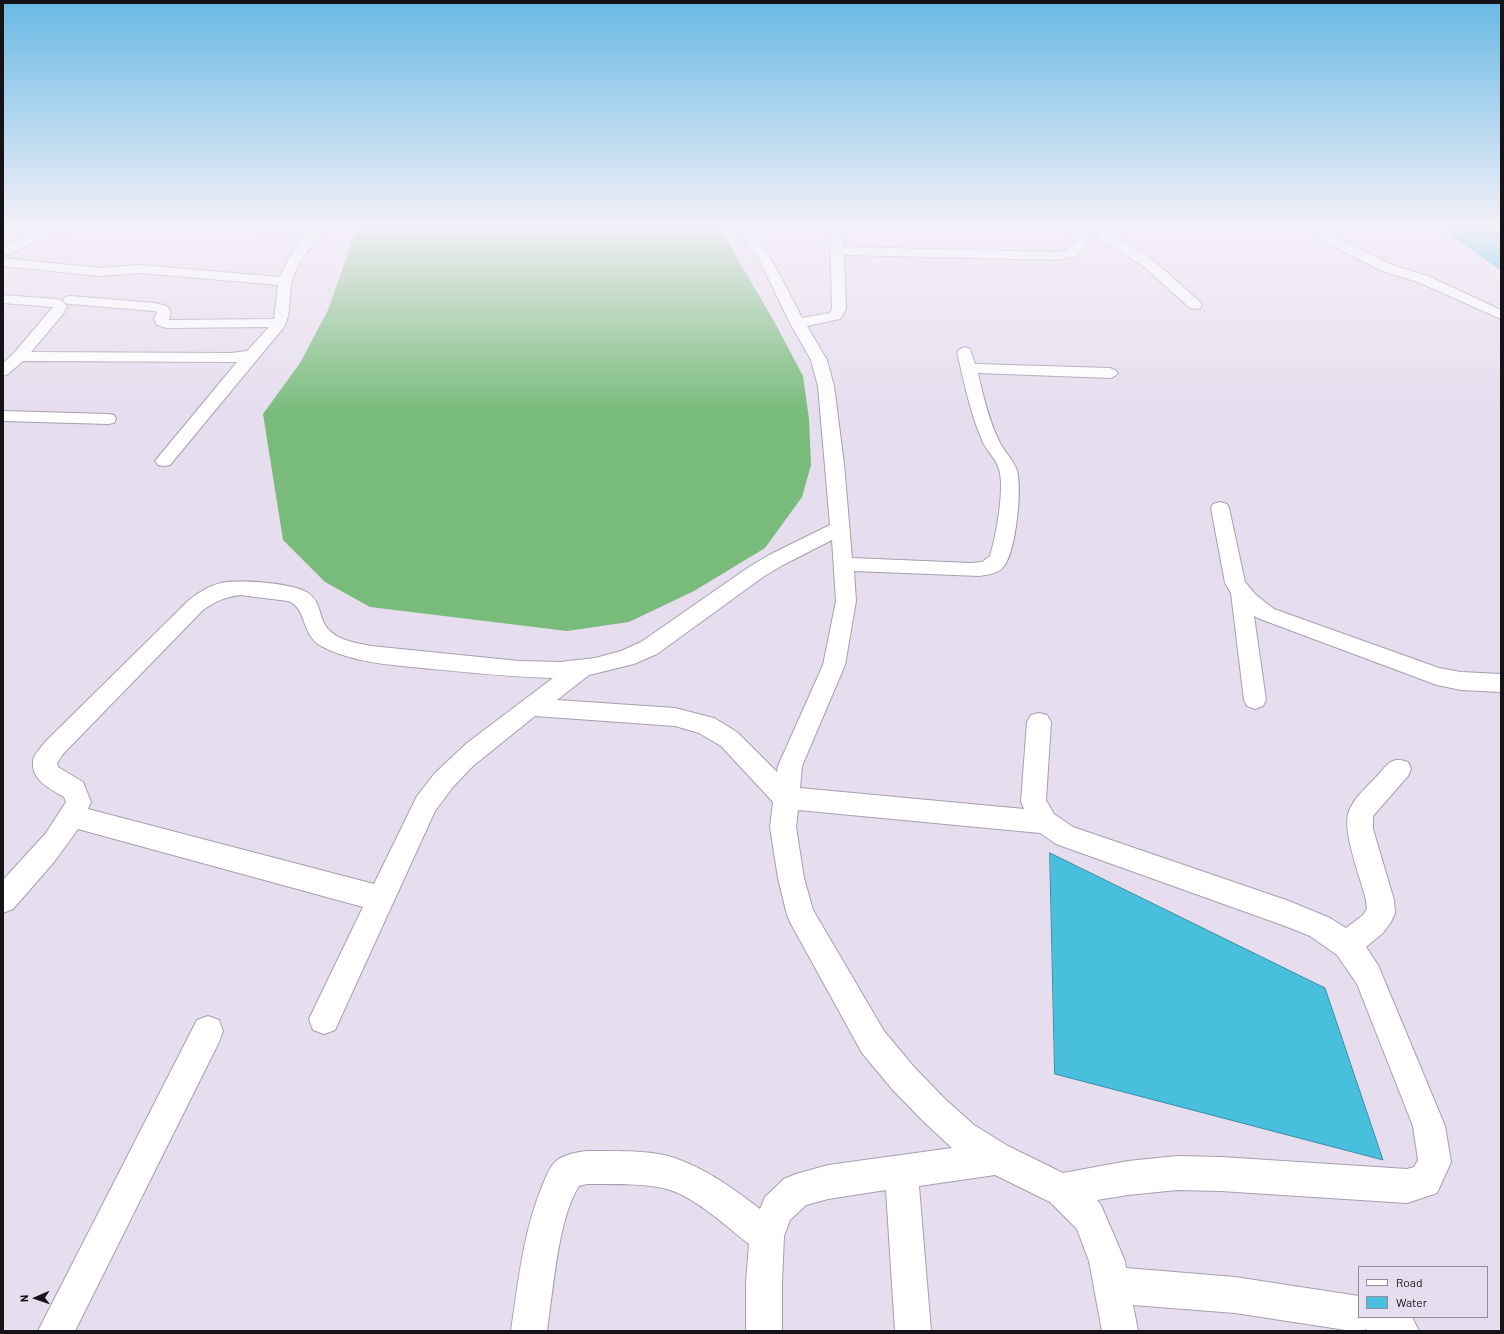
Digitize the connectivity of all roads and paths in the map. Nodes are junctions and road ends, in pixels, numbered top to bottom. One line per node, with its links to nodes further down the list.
1 (89, 287): 8 (street)
2 (284, 287): 11 (street)
3 (779, 287): 12 (street)
4 (838, 287): 12 (street)
5 (1176, 287): 9 (street)
6 (1440, 287): 10 (street)
7 (3, 299): 8 (street)
8 (65, 303): 11 (street); 14 (street)
9 (1195, 304)
10 (1501, 315)
11 (278, 323): 13 (street)
12 (797, 323): 21 (street)
13 (251, 355): 14 (street); 19 (street)
14 (19, 356): 15 (street)
15 (3, 371)
16 (1110, 373): 22 (street)
17 (3, 416): 18 (street)
18 (108, 419)
19 (164, 461)
20 (1220, 508): 23 (street)
21 (840, 528): 22 (street); 24 (street)
22 (843, 564): 30 (street)
23 (1241, 594): 25 (street); 26 (street)
24 (585, 667): 27 (street); 31 (street)
25 (1501, 684)
26 (1255, 700)
27 (531, 707): 30 (street); 33 (street)
28 (1039, 722): 32 (street)
29 (1399, 769): 35 (street)
30 (786, 798): 32 (street); 38 (street)
31 (73, 816): 33 (street); 34 (street)
32 (1045, 822): 35 (street)
33 (381, 899): 36 (street)
34 (3, 900)
35 (1346, 945): 40 (street)
36 (324, 1019)
37 (208, 1031): 45 (street)
38 (996, 1158): 39 (street); 40 (street)
39 (901, 1171): 41 (street); 48 (street)
40 (1062, 1190): 42 (street)
41 (767, 1236): 46 (street); 47 (street)
42 (1112, 1285): 43 (street); 49 (street)
43 (1358, 1314)
44 (1381, 1318): 50 (street)
45 (56, 1331)
46 (529, 1331)
47 (764, 1331)
48 (913, 1331)
49 (1120, 1331)
50 (1401, 1331)

